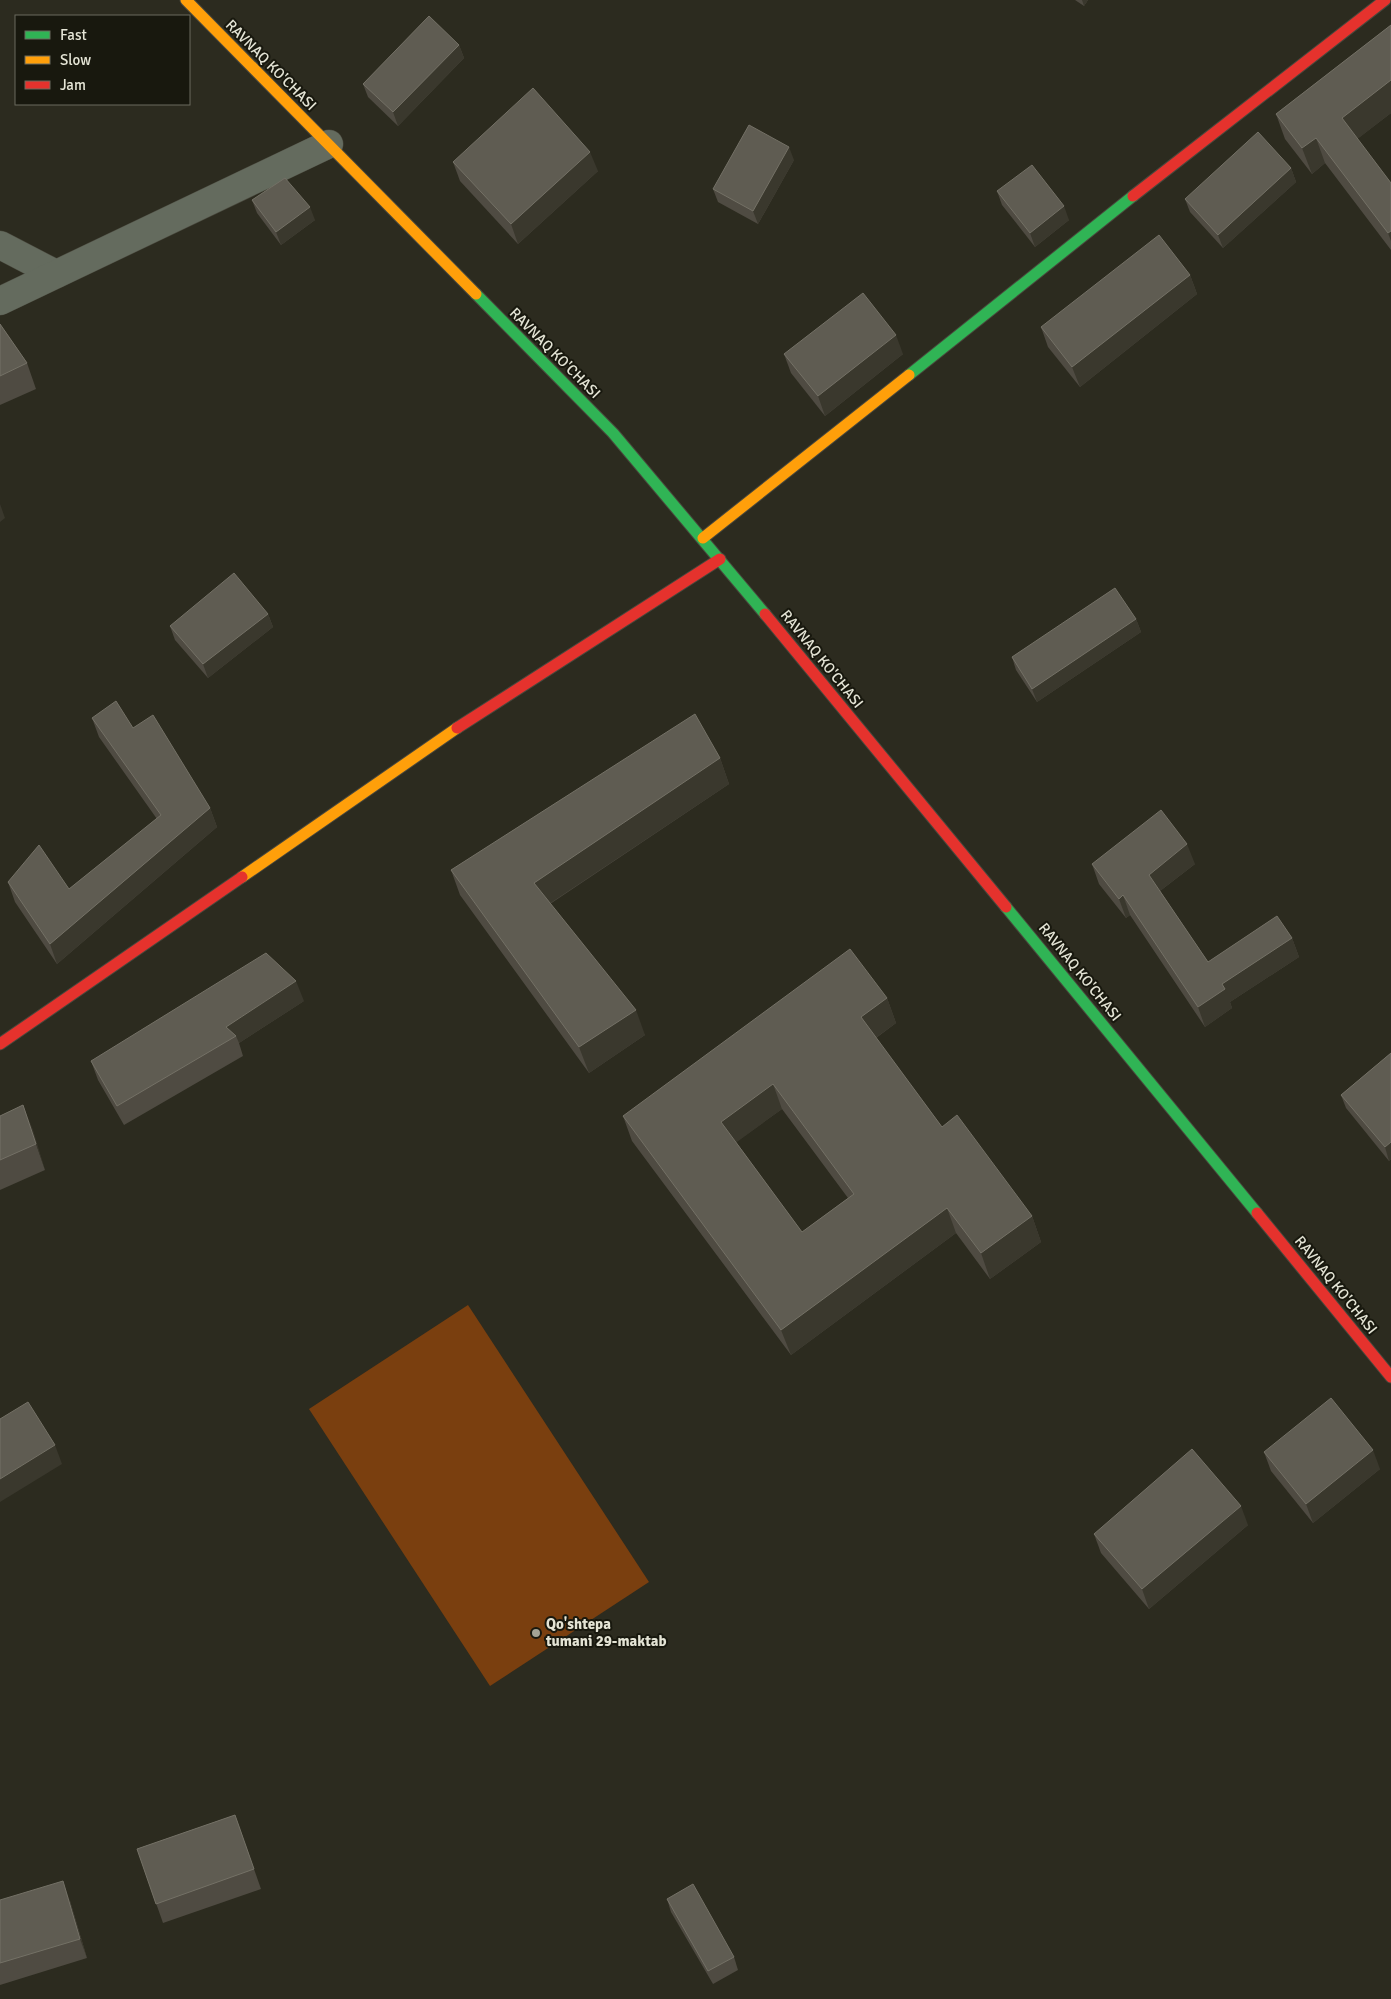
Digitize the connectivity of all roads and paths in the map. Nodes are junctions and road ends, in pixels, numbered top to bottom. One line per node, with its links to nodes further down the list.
1 (186, 0): 3 (street, RAVNAQ KO'CHASI)
2 (1385, 0): 7 (street)
3 (329, 144): 5 (street); 7 (street, RAVNAQ KO'CHASI)
4 (0, 245): 5 (street)
5 (56, 274): 6 (street)
6 (0, 301)
7 (703, 538): 8 (street, RAVNAQ KO'CHASI)
8 (720, 559): 9 (street); 10 (street, RAVNAQ KO'CHASI)
9 (0, 1044)
10 (1391, 1377)

